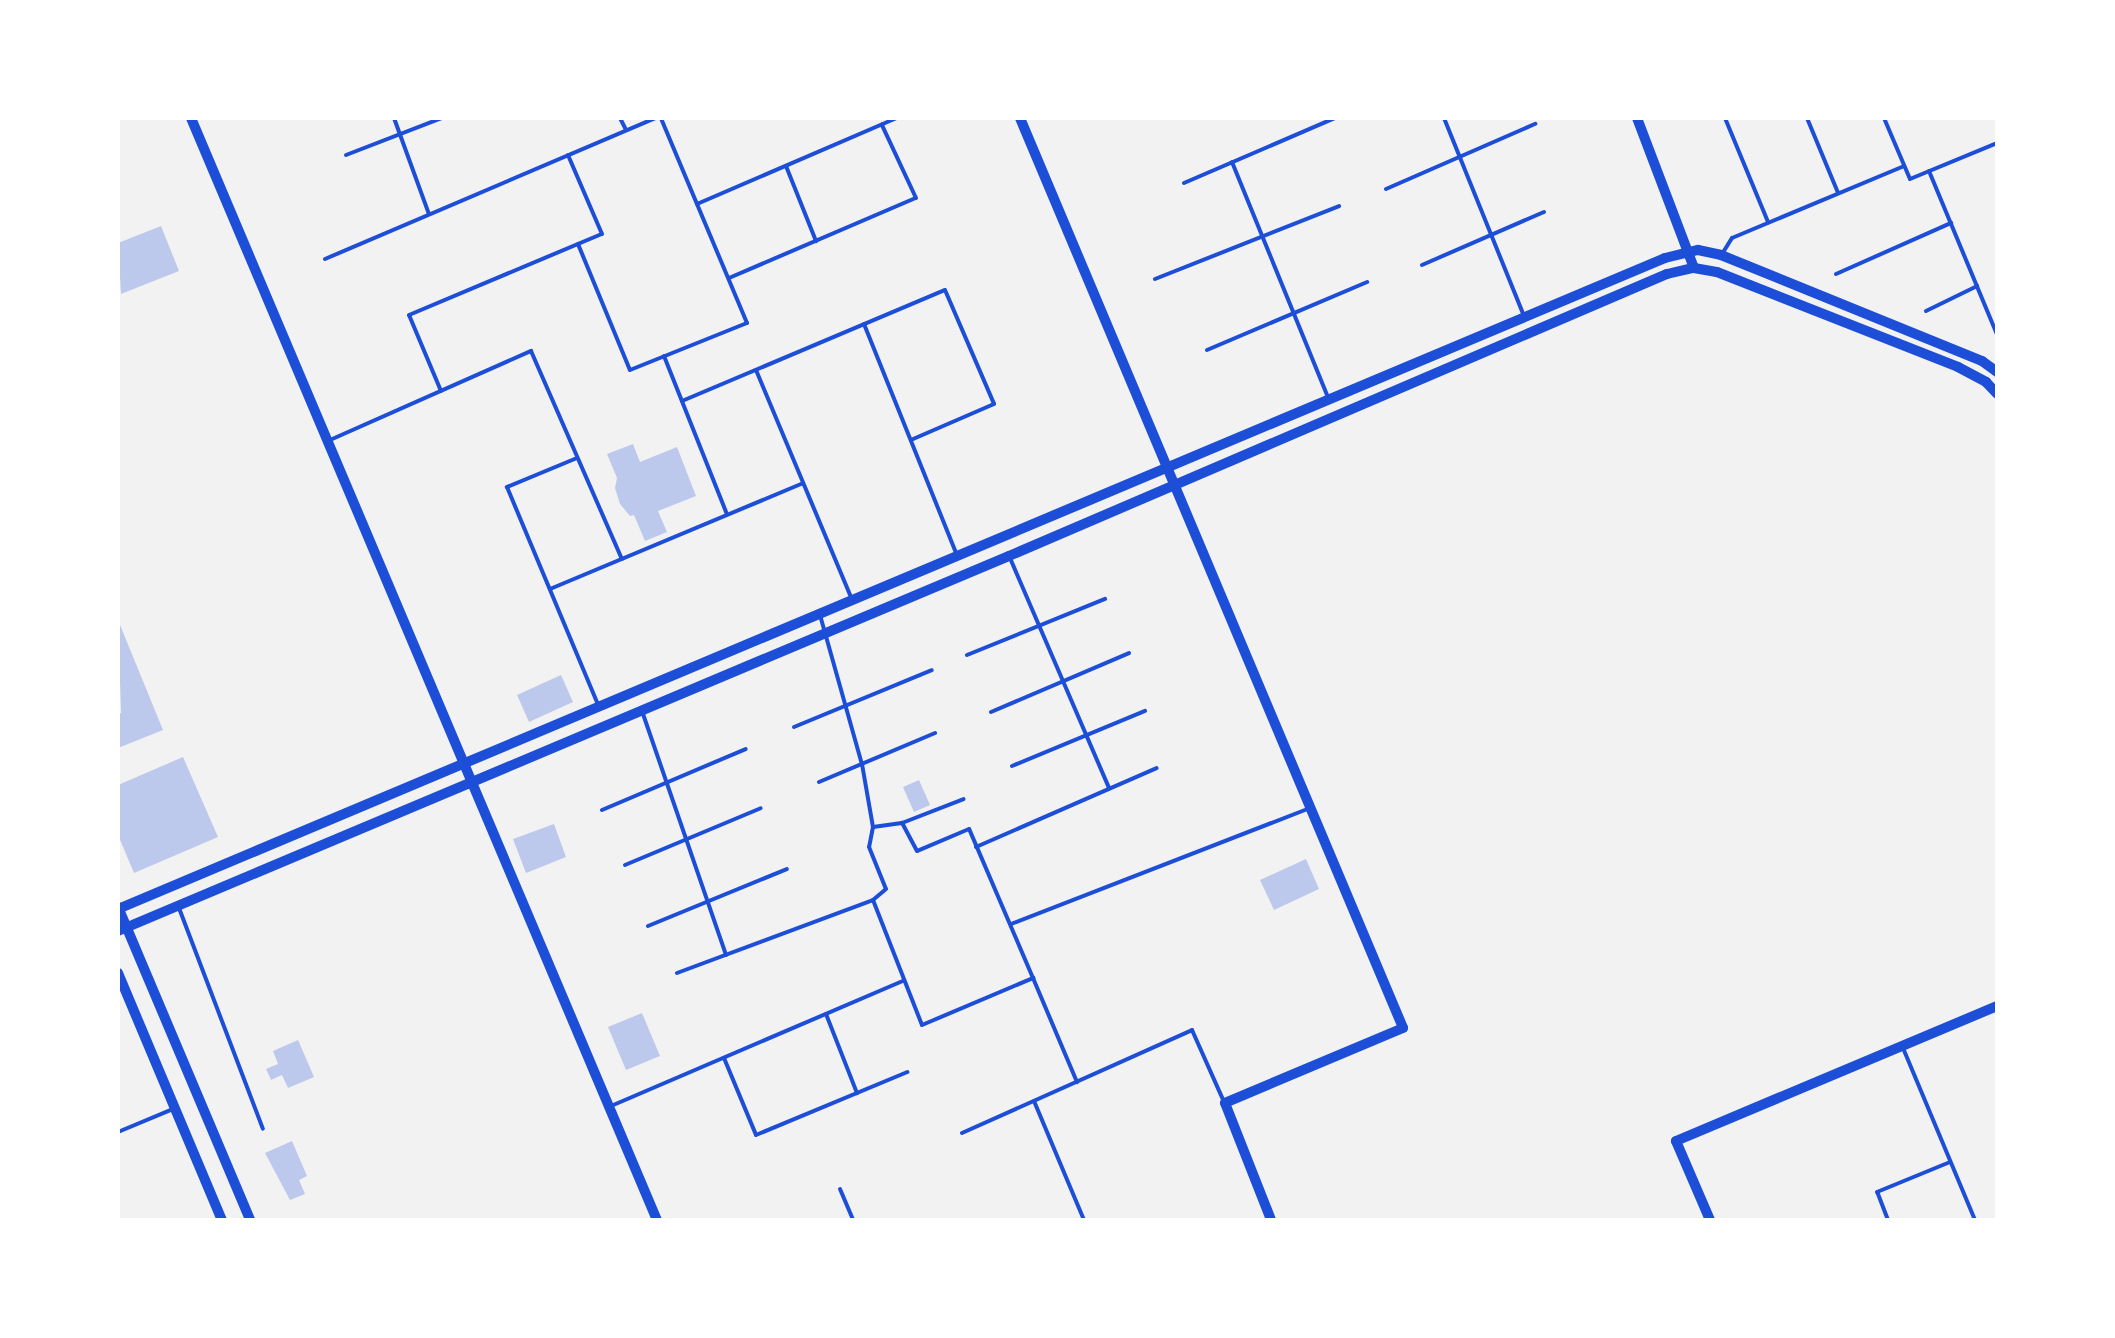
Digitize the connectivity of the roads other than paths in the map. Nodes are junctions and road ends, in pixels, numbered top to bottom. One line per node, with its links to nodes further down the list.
1 (191, 118): 63 (street)
2 (394, 118): 17 (lane)
3 (442, 118): 17 (lane)
4 (620, 118): 16 (lane)
5 (658, 118): 16 (lane); 29 (lane)
6 (897, 118): 15 (lane)
7 (1020, 118): 65 (street)
8 (1335, 118): 22 (lane)
9 (1444, 118): 21 (lane)
10 (1637, 118): 39 (street)
11 (1725, 118): 33 (lane)
12 (1807, 118): 28 (lane)
13 (1884, 118): 24 (lane)
14 (1535, 124): 21 (lane)
15 (882, 125): 23 (lane); 37 (lane)
16 (626, 130): 20 (lane)
17 (400, 134): 19 (lane); 32 (lane)
18 (1997, 143): 25 (lane)
19 (346, 155)
20 (568, 155): 32 (lane); 38 (lane)
21 (1459, 157): 27 (lane); 35 (lane)
22 (1232, 162): 26 (lane); 36 (lane)
23 (786, 166): 29 (lane); 37 (lane)
24 (1904, 166): 25 (lane); 28 (lane)
25 (1929, 171): 34 (lane)
26 (1184, 183)
27 (1386, 189)
28 (1838, 194): 33 (lane)
29 (697, 204): 45 (lane)
30 (1339, 206): 36 (lane)
31 (1544, 212): 35 (lane)
32 (429, 214): 41 (lane)
33 (1768, 222): 40 (lane)
34 (1951, 223): 44 (lane); 48 (lane)
35 (1491, 235): 42 (lane); 51 (lane)
36 (1262, 236): 46 (lane); 50 (lane)
37 (816, 241): 45 (lane)
38 (578, 244): 55 (lane); 59 (lane)
39 (1688, 253): 40 (street); 43 (street); 51 (street)
40 (1721, 255): 57 (street)
41 (325, 259)
42 (1422, 265)
43 (1694, 268): 58 (street); 67 (street)
44 (1836, 274)
45 (728, 278): 55 (lane)
46 (1155, 279)
47 (1367, 282): 50 (lane)
48 (1977, 286): 49 (lane); 53 (lane)
49 (1926, 311)
50 (1294, 313): 54 (lane); 60 (lane)
51 (1524, 318): 60 (street)
52 (864, 324): 56 (lane); 62 (lane); 62 (lane)
53 (1997, 334)
54 (1207, 350)
55 (664, 356): 61 (lane)
56 (756, 370): 61 (lane); 66 (lane)
57 (1997, 372)
58 (1996, 389)
59 (441, 391): 63 (lane); 64 (lane)
60 (1330, 400): 65 (street)
61 (682, 401): 68 (lane)
62 (911, 440): 70 (lane)
63 (328, 441): 91 (street)
64 (578, 458): 71 (lane); 72 (lane)
65 (1168, 469): 67 (street); 70 (street)
66 (803, 483): 68 (lane); 74 (lane)
67 (1175, 485): 69 (street); 101 (street)
68 (727, 515): 71 (lane)
69 (1009, 556): 76 (lane); 77 (street)
70 (958, 558): 74 (street)
71 (622, 559): 72 (lane)
72 (550, 589): 83 (lane)
73 (1105, 599): 76 (lane)
74 (853, 602): 75 (street)
75 (820, 615): 77 (lane); 83 (street)
76 (1039, 626): 79 (lane); 81 (lane)
77 (827, 633): 82 (lane); 84 (street)
78 (1129, 653): 81 (lane)
79 (967, 655)
80 (932, 670): 82 (lane)
81 (1063, 681): 86 (lane); 89 (lane)
82 (847, 706): 87 (lane); 92 (lane)
83 (598, 707): 91 (street)
84 (642, 711): 95 (street); 97 (lane)
85 (1145, 711): 89 (lane)
86 (991, 712)
87 (794, 727)
88 (935, 733): 92 (lane)
89 (1086, 735): 93 (lane); 98 (lane)
90 (746, 749): 97 (lane)
91 (463, 763): 95 (street); 112 (street)
92 (862, 764): 96 (lane); 104 (lane)
93 (1012, 766)
94 (1157, 768): 98 (lane)
95 (471, 782): 111 (street); 130 (street)
96 (819, 782)
97 (667, 783): 102 (lane); 105 (lane)
98 (1109, 788): 106 (lane)
99 (964, 799): 103 (lane)
100 (761, 808): 105 (lane)
101 (1311, 808): 113 (lane); 129 (street)
102 (602, 810)
103 (902, 823): 104 (lane); 106 (lane)
104 (873, 827): 109 (lane)
105 (686, 839): 107 (lane); 110 (lane)
106 (976, 847): 113 (lane)
107 (625, 865)
108 (787, 869): 110 (lane)
109 (873, 900): 116 (lane); 120 (lane)
110 (708, 902): 114 (lane); 116 (lane)
111 (178, 906): 115 (street); 132 (lane)
112 (118, 908): 115 (street)
113 (1010, 924): 119 (lane)
114 (648, 926)
115 (122, 929): 138 (street)
116 (726, 955): 118 (lane)
117 (118, 973): 131 (street)
118 (677, 973)
119 (1033, 978): 120 (lane); 126 (lane)
120 (903, 981): 122 (lane)
121 (1997, 1006): 123 (street)
122 (826, 1014): 124 (lane); 127 (lane)
123 (1902, 1046): 135 (lane); 143 (street)
124 (724, 1058): 127 (lane); 130 (lane)
125 (907, 1072): 127 (lane)
126 (1077, 1082): 128 (lane); 129 (lane)
127 (857, 1093)
128 (1034, 1101): 134 (lane); 141 (lane)
129 (1225, 1103): 142 (street)
130 (609, 1107): 139 (street)
131 (175, 1108): 133 (lane); 137 (street)
132 (263, 1129)
133 (118, 1132)
134 (962, 1133)
135 (1950, 1162): 144 (lane); 145 (lane)
136 (840, 1189): 140 (lane)
137 (222, 1220)
138 (250, 1220)
139 (657, 1220)
140 (853, 1220)
141 (1084, 1220)
142 (1271, 1220)
143 (1710, 1220)
144 (1888, 1220)
145 (1975, 1220)

